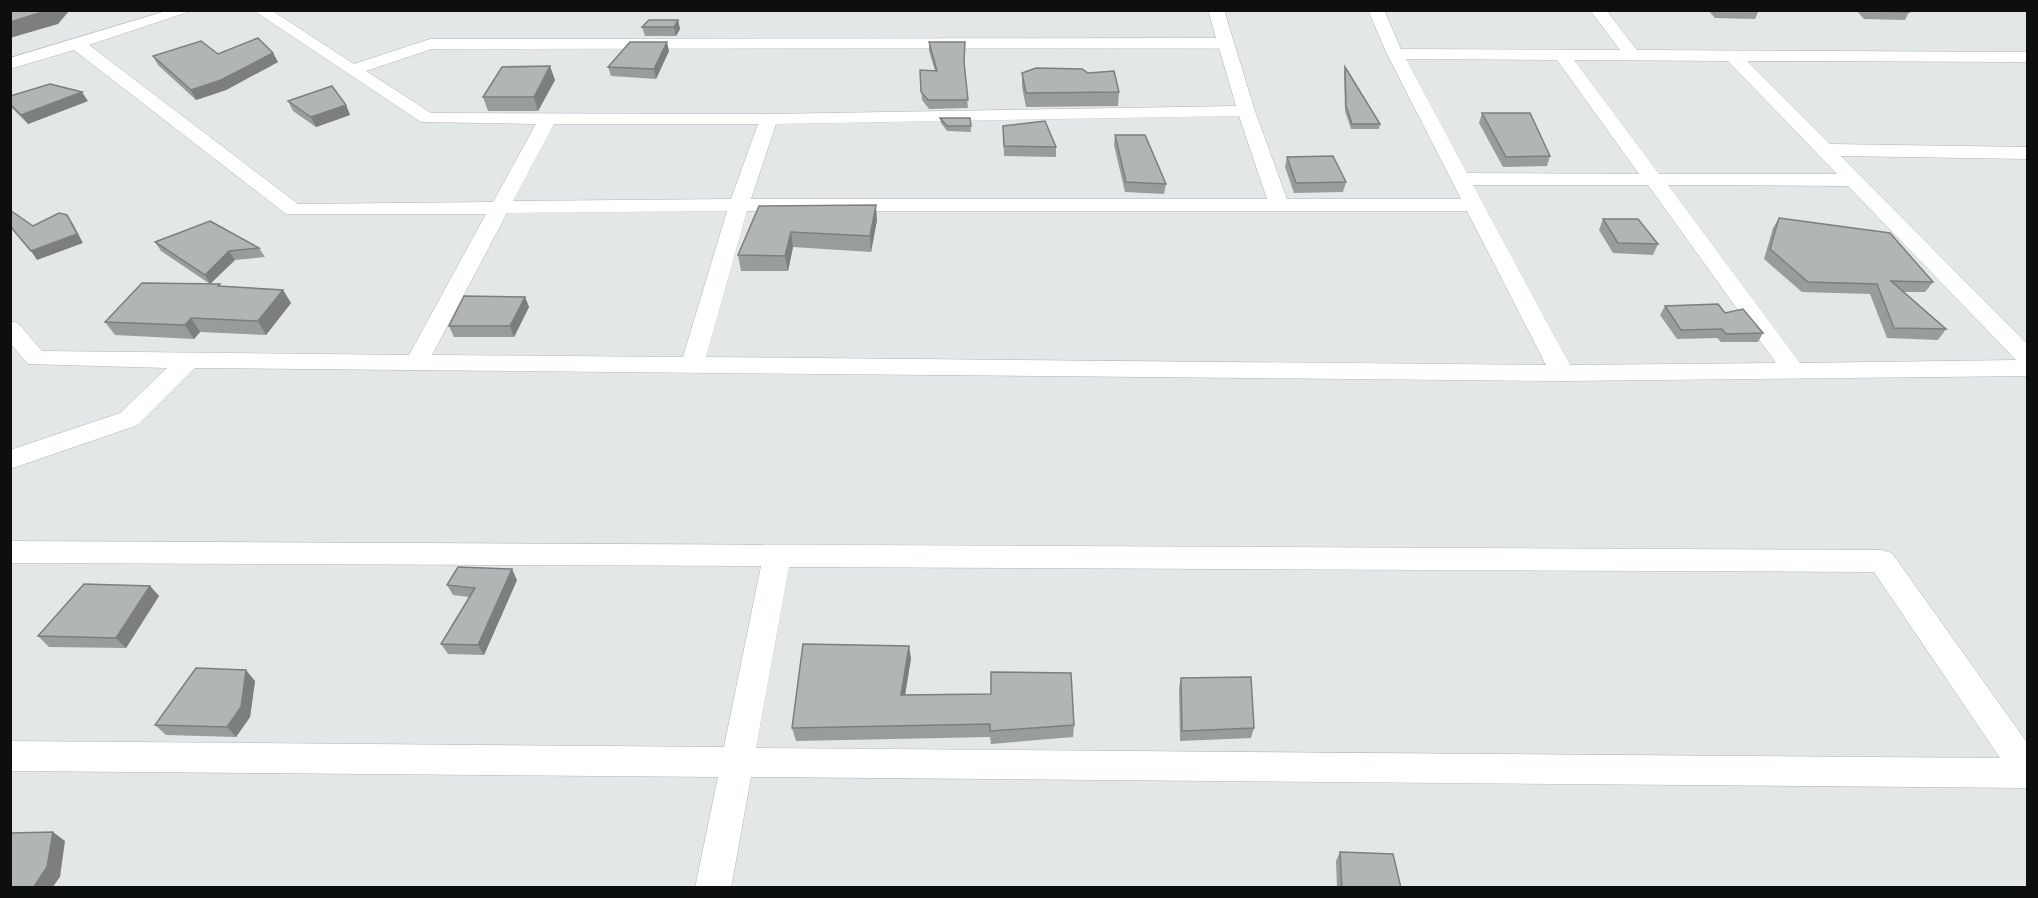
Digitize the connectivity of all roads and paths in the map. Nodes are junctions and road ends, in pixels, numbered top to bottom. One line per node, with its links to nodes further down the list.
1 (187, 10): 7 (street)
2 (260, 10): 14 (street)
3 (1216, 10): 6 (street)
4 (1376, 10): 8 (street)
5 (1597, 10): 10 (street)
6 (1226, 43): 14 (street); 15 (street)
7 (77, 44): 13 (street); 26 (street)
8 (1395, 54): 9 (street); 20 (street)
9 (1562, 55): 10 (street); 21 (street)
10 (1633, 56): 11 (street)
11 (1734, 57): 12 (street); 18 (street)
12 (2028, 57)
13 (10, 64)
14 (352, 70): 16 (street)
15 (1246, 111): 17 (street); 24 (street)
16 (548, 118): 17 (street); 26 (street)
17 (769, 119): 23 (street)
18 (1823, 150): 19 (street); 22 (street)
19 (2027, 153)
20 (1460, 179): 21 (street); 25 (street)
21 (1652, 179): 22 (street); 33 (street)
22 (1851, 180): 28 (street)
23 (739, 205): 24 (street); 26 (street); 31 (street)
24 (1279, 205): 25 (street)
25 (1474, 205): 34 (street)
26 (499, 208): 30 (street)
27 (10, 328): 29 (street)
28 (2028, 359)
29 (189, 360): 30 (street); 35 (street)
30 (416, 363): 31 (street)
31 (692, 365): 34 (street)
32 (2028, 368): 33 (street)
33 (1793, 370): 34 (street)
34 (1562, 372)
35 (10, 460)
36 (10, 552): 37 (street)
37 (777, 556): 39 (street); 40 (street)
38 (10, 756): 39 (street)
39 (737, 762): 40 (street); 41 (street)
40 (2028, 772)
41 (713, 888)

